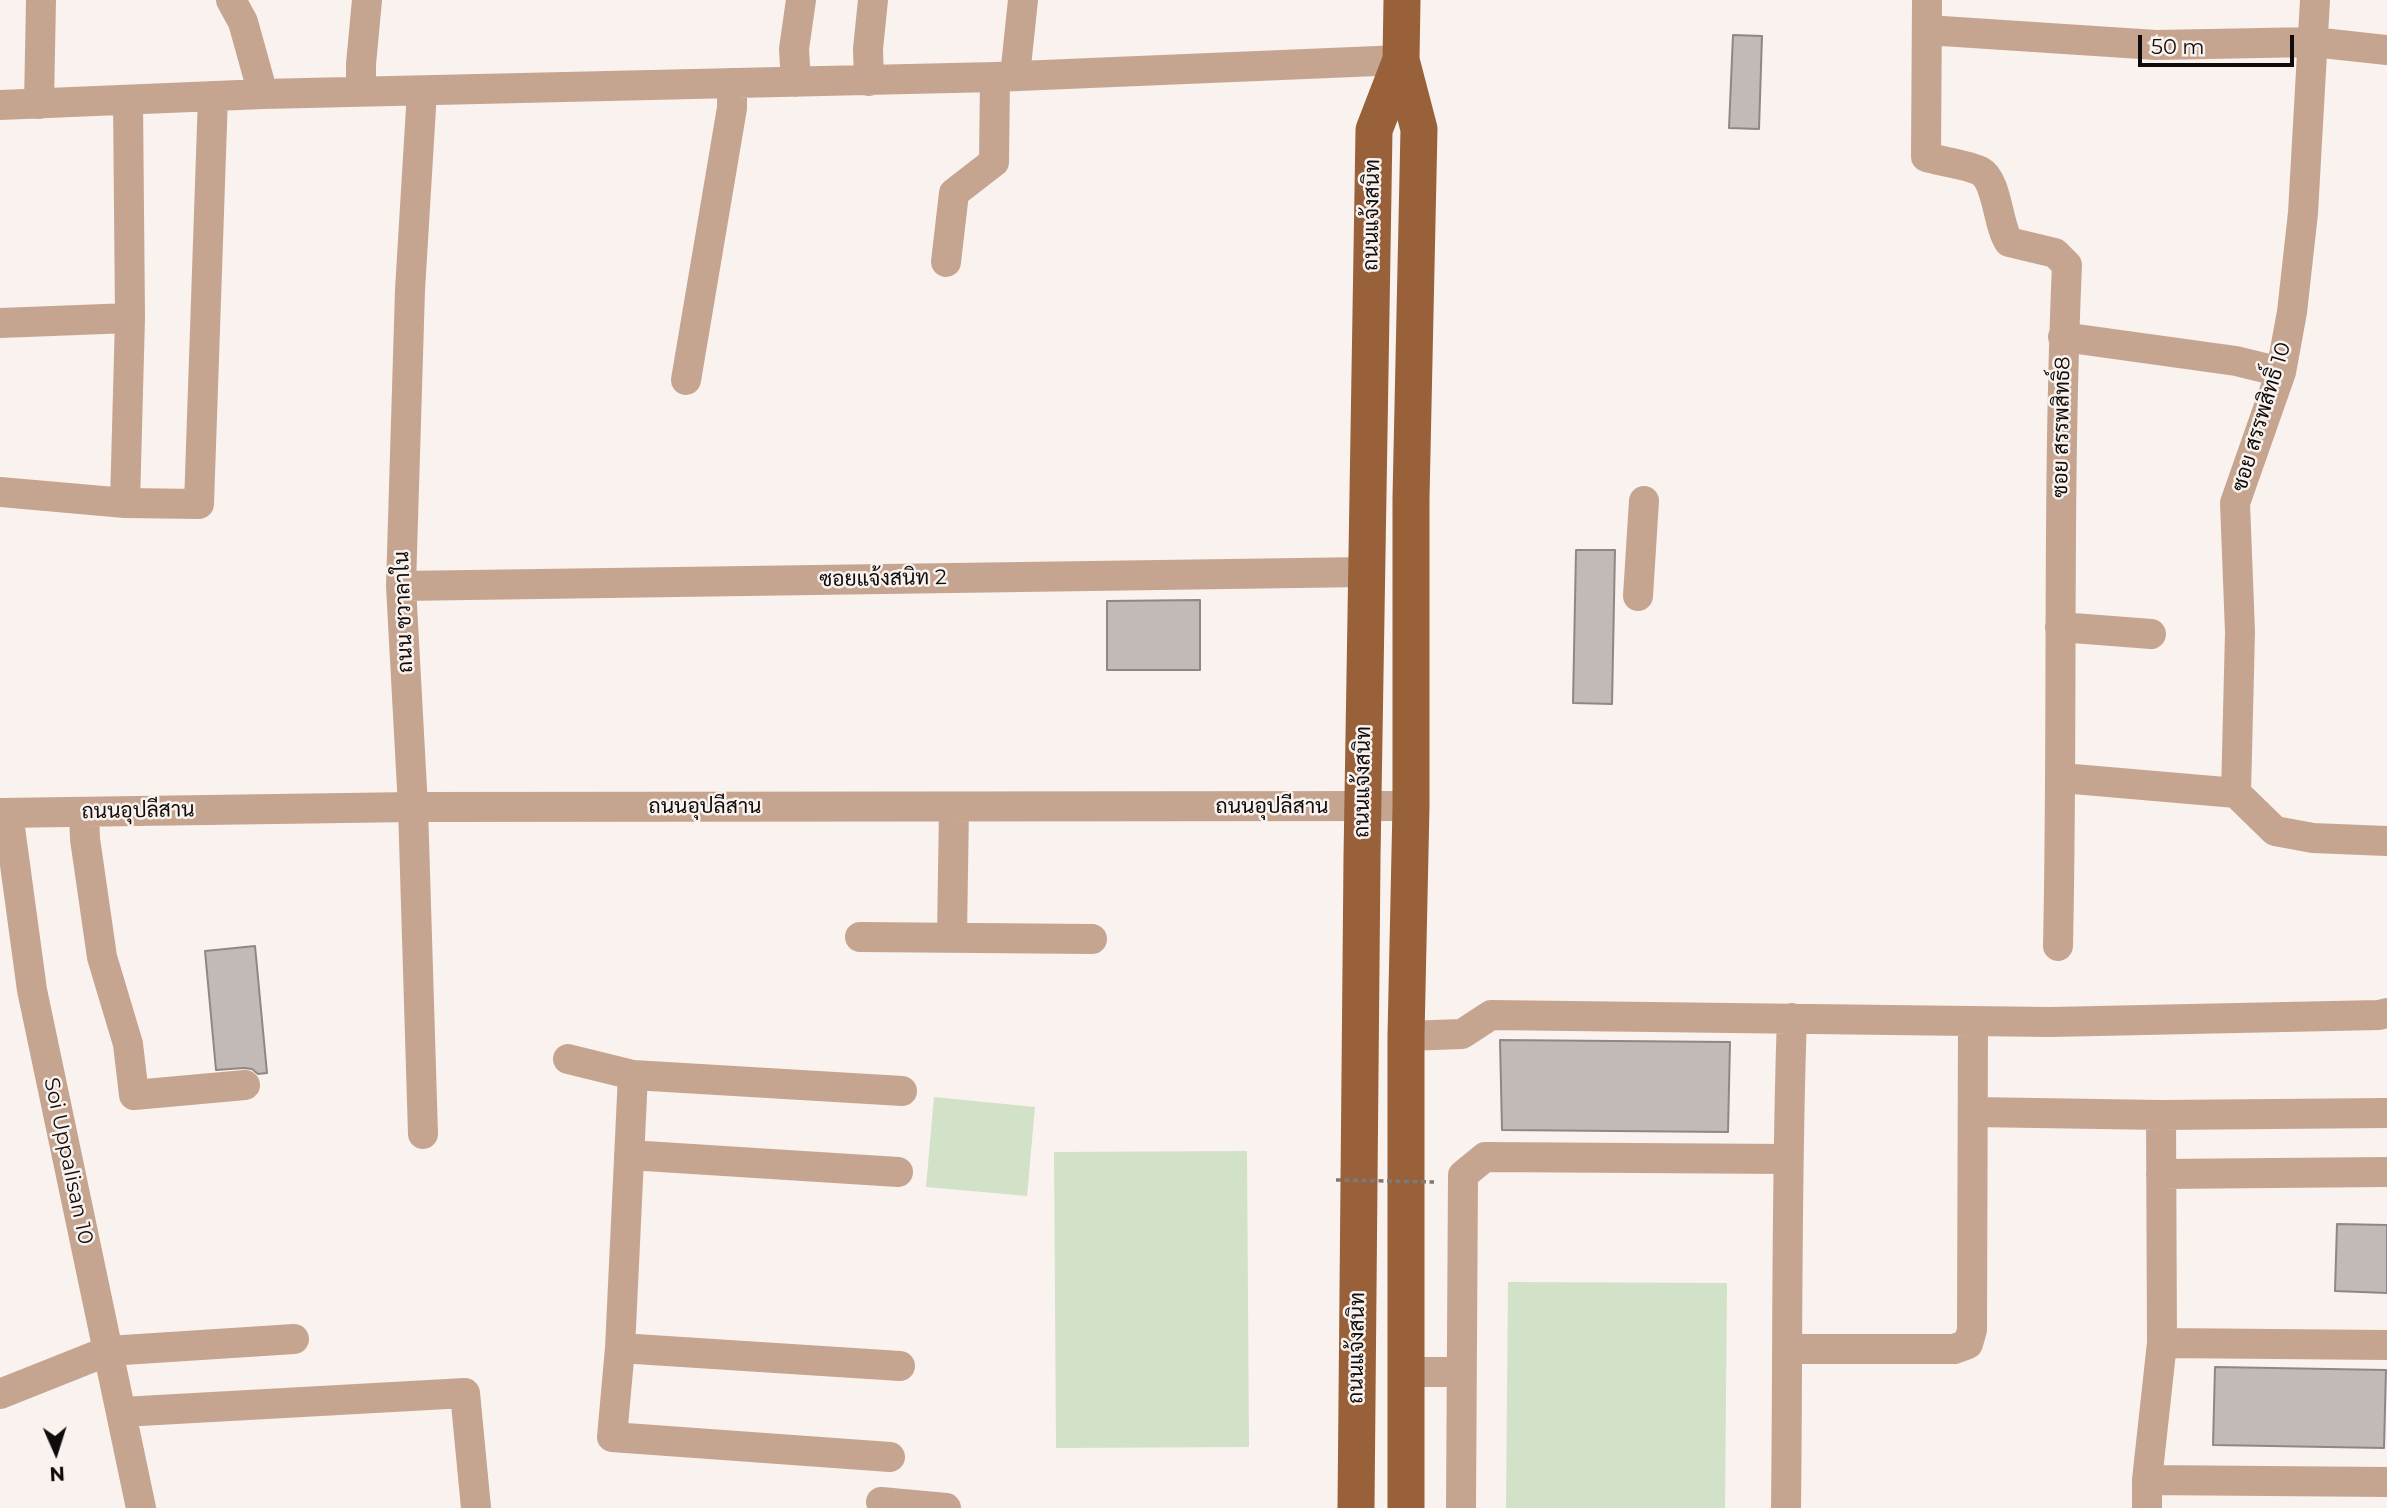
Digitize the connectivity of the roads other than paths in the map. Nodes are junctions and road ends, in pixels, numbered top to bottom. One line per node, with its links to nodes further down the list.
1 (41, 0): 23 (street)
2 (231, 0): 20 (street)
3 (367, 0): 18 (street)
4 (801, 0): 16 (street)
5 (873, 0): 15 (street)
6 (1023, 0): 14 (street)
7 (1402, 0): 13 (main road, ถนนแจ้งสนิท)
8 (1927, 0): 10 (street, ซอย สรรพสิทธิ์8)
9 (2315, 0): 11 (street, ซอย สรรพสิทธิ์ 10)
10 (1927, 30): 11 (street); 28 (street, ซอย สรรพสิทธิ์8)
11 (2313, 42): 12 (street); 29 (street, ซอย สรรพสิทธิ์ 10)
12 (2387, 50)
13 (1401, 60): 14 (street); 34 (main road, ถนนแจ้งสนิท); 41 (main road, ถนนแจ้งสนิท)
14 (1005, 76): 15 (street); 25 (street)
15 (869, 80): 16 (street)
16 (796, 82): 17 (street)
17 (732, 83): 19 (street); 30 (street)
18 (361, 91): 19 (street); 20 (street)
19 (422, 91): 35 (street, ถนน ชวาลาใน)
20 (263, 94): 21 (street)
21 (213, 96): 22 (street); 33 (street)
22 (128, 100): 23 (street); 26 (street)
23 (39, 104): 24 (street)
24 (0, 105)
25 (946, 262)
26 (130, 318): 27 (street); 33 (street)
27 (0, 323)
28 (2063, 337): 29 (street); 37 (street, ซอย สรรพสิทธิ์8)
29 (2281, 372): 40 (street, ซอย สรรพสิทธิ์ 10)
30 (686, 380)
31 (0, 492): 33 (street)
32 (1644, 500): 36 (street)
33 (125, 503)
34 (1366, 572): 35 (street, ซอยแจ้งสนิท 2); 44 (main road, ถนนแจ้งสนิท)
35 (401, 586): 42 (street, ถนน ชวาลาใน)
36 (1639, 596)
37 (2060, 627): 38 (street); 39 (street, ซอย สรรพสิทธิ์8)
38 (2151, 634)
39 (2062, 778): 40 (street); 51 (street, ซอย สรรพสิทธิ์8)
40 (2236, 793): 47 (street)
41 (1410, 806): 44 (street, ถนนอุปลีสาน); 55 (main road, ถนนแจ้งสนิท)
42 (413, 807): 43 (street, ถนนอุปลีสาน); 45 (street, ถนนอุปลีสาน); 63 (street, ถนน ชวาลาใน)
43 (954, 807): 44 (street, ถนนอุปลีสาน); 49 (street)
44 (1363, 807): 87 (main road, ถนนแจ้งสนิท)
45 (84, 812): 46 (street, ถนนอุปลีสาน); 58 (street)
46 (4, 813): 74 (street, Soi Uppalisan 10)
47 (2387, 841)
48 (860, 937): 49 (street)
49 (953, 937): 50 (street)
50 (1092, 939)
51 (2058, 946)
52 (2387, 1013): 54 (street)
53 (1792, 1018): 54 (street); 55 (street); 65 (street)
54 (1973, 1022): 60 (street)
55 (1406, 1036): 76 (main road, ถนนแจ้งสนิท)
56 (568, 1059): 57 (street)
57 (633, 1075): 59 (street); 64 (street)
58 (245, 1085)
59 (902, 1091)
60 (1974, 1112): 62 (street); 73 (street)
61 (2387, 1113): 62 (street)
62 (2161, 1115): 68 (street)
63 (424, 1134)
64 (628, 1155): 66 (street); 72 (street)
65 (1787, 1159): 73 (street); 77 (street)
66 (898, 1172)
67 (2387, 1172): 68 (street)
68 (2161, 1174): 70 (street)
69 (294, 1339): 74 (street)
70 (2162, 1343): 71 (street); 82 (street)
71 (2387, 1345)
72 (620, 1348): 75 (street); 80 (street)
73 (1788, 1349): 90 (street)
74 (108, 1351): 78 (street); 79 (street, Soi Uppalisan 10)
75 (900, 1366)
76 (1406, 1372): 77 (street); 88 (main road, ถนนแจ้งสนิท)
77 (1461, 1372): 89 (street)
78 (0, 1394)
79 (122, 1412): 84 (street, Soi Uppalisan 10); 85 (street)
80 (890, 1457)
81 (2387, 1482): 82 (street)
82 (2147, 1494)
83 (881, 1502): 86 (street)
84 (141, 1508)
85 (476, 1508)
86 (946, 1508)
87 (1356, 1508)
88 (1406, 1508)
89 (1461, 1508)
90 (1786, 1508)

